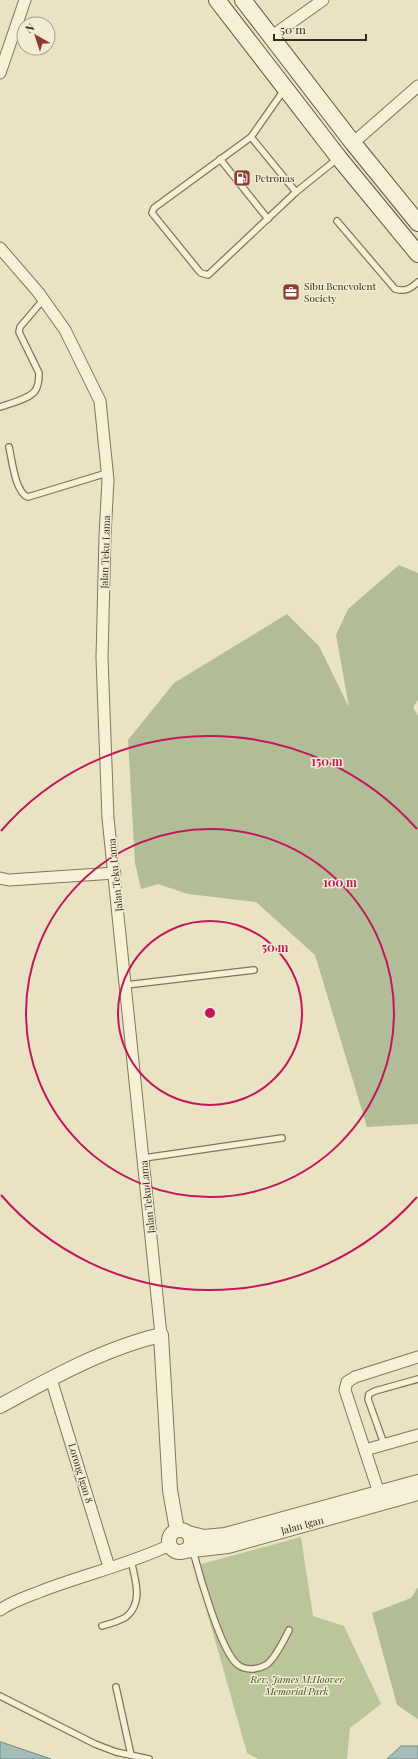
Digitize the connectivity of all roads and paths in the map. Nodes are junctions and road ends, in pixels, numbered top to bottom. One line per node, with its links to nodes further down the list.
1 (25, 0): 6 (street)
2 (217, 0): 8 (main road)
3 (244, 0): 5 (main road)
4 (323, 0): 5 (street)
5 (272, 36): 10 (main road)
6 (0, 73)
7 (418, 86): 10 (street)
8 (285, 88): 9 (lane); 11 (main road)
9 (251, 137): 12 (lane); 13 (lane)
10 (353, 143): 16 (main road)
11 (339, 158): 13 (lane); 18 (main road)
12 (220, 159): 14 (lane); 14 (lane)
13 (296, 192): 14 (lane)
14 (268, 219)
15 (337, 221): 19 (lane)
16 (418, 223)
17 (0, 248): 20 (street, Jalan Teku Lama)
18 (418, 254)
19 (418, 282)
20 (43, 300): 21 (lane); 23 (street, Jalan Teku Lama)
21 (0, 407)
22 (9, 447): 23 (lane)
23 (108, 473): 24 (street, Jalan Teku Lama)
24 (115, 873): 25 (street); 27 (street, Jalan Teku Lama)
25 (0, 878)
26 (254, 970): 27 (lane)
27 (126, 985): 29 (street, Jalan Teku Lama)
28 (282, 1138): 29 (lane)
29 (144, 1158): 30 (street, Jalan Teku Lama)
30 (161, 1335): 32 (street); 41 (street, Jalan Teku Lama)
31 (418, 1357): 37 (street)
32 (51, 1379): 34 (street); 45 (street, Lorong Igan 8)
33 (418, 1379): 36 (lane)
34 (0, 1406)
35 (418, 1435): 36 (street)
36 (384, 1444): 37 (street)
37 (365, 1450): 39 (street)
38 (418, 1482): 39 (street, Jalan Igan)
39 (379, 1493): 41 (street, Jalan Igan)
40 (418, 1493): 43 (street, Jalan Igan)
41 (182, 1531): 42 (street); 43 (street)
42 (170, 1545): 43 (street); 44 (street)
43 (189, 1551): 48 (lane)
44 (131, 1560): 45 (street); 47 (lane)
45 (109, 1567): 46 (street)
46 (0, 1610)
47 (102, 1626)
48 (289, 1630)
49 (116, 1687): 51 (lane)
50 (0, 1696): 51 (lane)
51 (131, 1755): 52 (lane)
52 (149, 1759)

